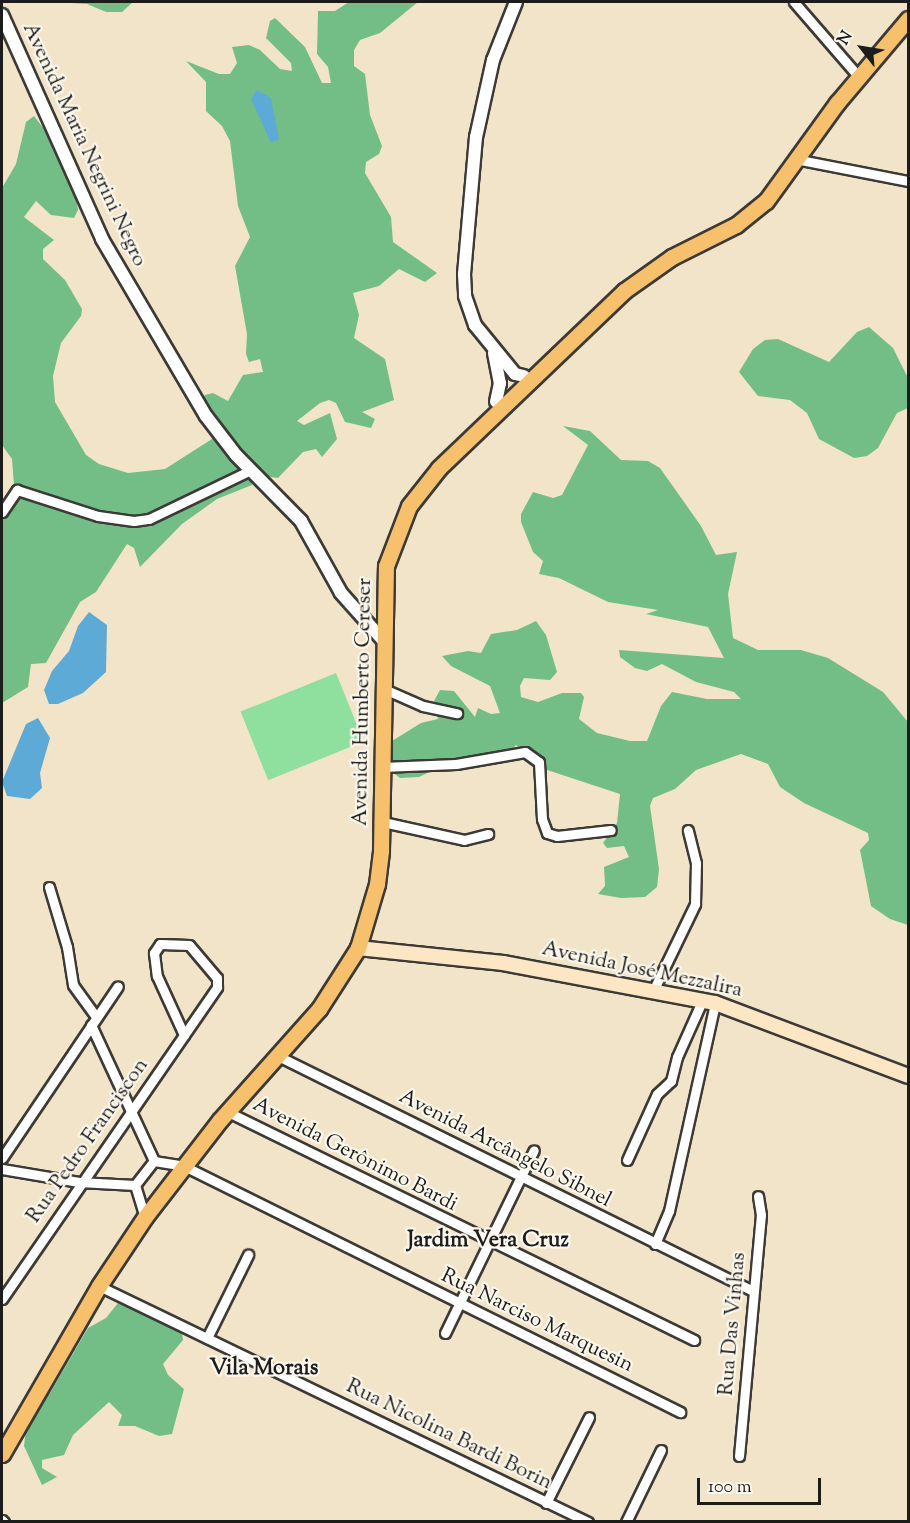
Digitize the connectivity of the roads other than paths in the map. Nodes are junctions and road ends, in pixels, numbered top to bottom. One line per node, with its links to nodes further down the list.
1 (516, 2): 8 (street)
2 (794, 2): 5 (street)
3 (2, 15): 10 (street, Avenida Maria Negrini Negro)
4 (909, 19): 5 (main road)
5 (859, 77): 6 (main road)
6 (795, 159): 7 (street); 9 (main road, Avenida Humberto Cereser)
7 (909, 181)
8 (494, 351): 9 (street); 9 (street)
9 (512, 390): 12 (main road, Avenida Humberto Cereser)
10 (251, 470): 11 (street); 12 (street, Avenida Maria Negrini Negro)
11 (2, 512)
12 (382, 639): 13 (main road, Avenida Humberto Cereser)
13 (382, 688): 14 (street); 15 (main road, Avenida Humberto Cereser)
14 (457, 713)
15 (382, 767): 16 (main road, Avenida Humberto Cereser); 17 (street)
16 (383, 822): 19 (street); 21 (main road, Avenida Humberto Cereser)
17 (611, 830)
18 (688, 830): 23 (street)
19 (488, 834)
20 (49, 887): 25 (street)
21 (358, 948): 23 (main road, Avenida José Mezzalira); 27 (main road, Avenida Humberto Cereser)
22 (118, 986): 25 (street)
23 (653, 991): 24 (main road, Avenida José Mezzalira)
24 (709, 1002): 28 (main road, Avenida José Mezzalira); 33 (street); 43 (street)
25 (94, 1021): 29 (street); 32 (street)
26 (184, 1035): 26 (street, Rua Pedro Franciscon); 29 (street, Rua Pedro Franciscon)
27 (278, 1056): 30 (main road, Avenida Humberto Cereser); 37 (street, Avenida Arcângelo Sibnel)
28 (909, 1076)
29 (130, 1112): 34 (street); 38 (street, Rua Pedro Franciscon)
30 (228, 1112): 35 (main road, Avenida Humberto Cereser); 42 (street, Avenida Gerônimo Bardi)
31 (534, 1150): 37 (street)
32 (2, 1158)
33 (627, 1160)
34 (154, 1161): 35 (street, Rua Narciso Marquesin); 39 (street)
35 (184, 1166): 41 (main road, Avenida Humberto Cereser); 48 (street, Rua Narciso Marquesin)
36 (2, 1169): 38 (street)
37 (520, 1178): 42 (street); 43 (street, Avenida Arcângelo Sibnel)
38 (80, 1182): 39 (street); 47 (street, Rua Pedro Franciscon)
39 (135, 1185): 41 (street)
40 (758, 1196): 46 (street, Rua Das Vinhas)
41 (145, 1217): 45 (main road, Avenida Humberto Cereser)
42 (489, 1242): 48 (street); 51 (street, Avenida Gerônimo Bardi)
43 (655, 1244): 46 (street, Avenida Arcângelo Sibnel)
44 (248, 1255): 50 (street)
45 (99, 1286): 50 (street, Rua Nicolina Bardi Borin); 55 (main road, Avenida Humberto Cereser)
46 (753, 1291): 56 (street, Rua Das Vinhas)
47 (2, 1299)
48 (459, 1303): 49 (street); 52 (street, Rua Narciso Marquesin)
49 (445, 1333)
50 (207, 1338): 57 (street, Rua Nicolina Bardi Borin)
51 (694, 1340)
52 (680, 1412)
53 (589, 1417): 57 (street)
54 (661, 1450): 59 (street)
55 (2, 1454)
56 (740, 1456)
57 (546, 1503): 58 (street, Rua Nicolina Bardi Borin)
58 (588, 1521)
59 (626, 1521)

